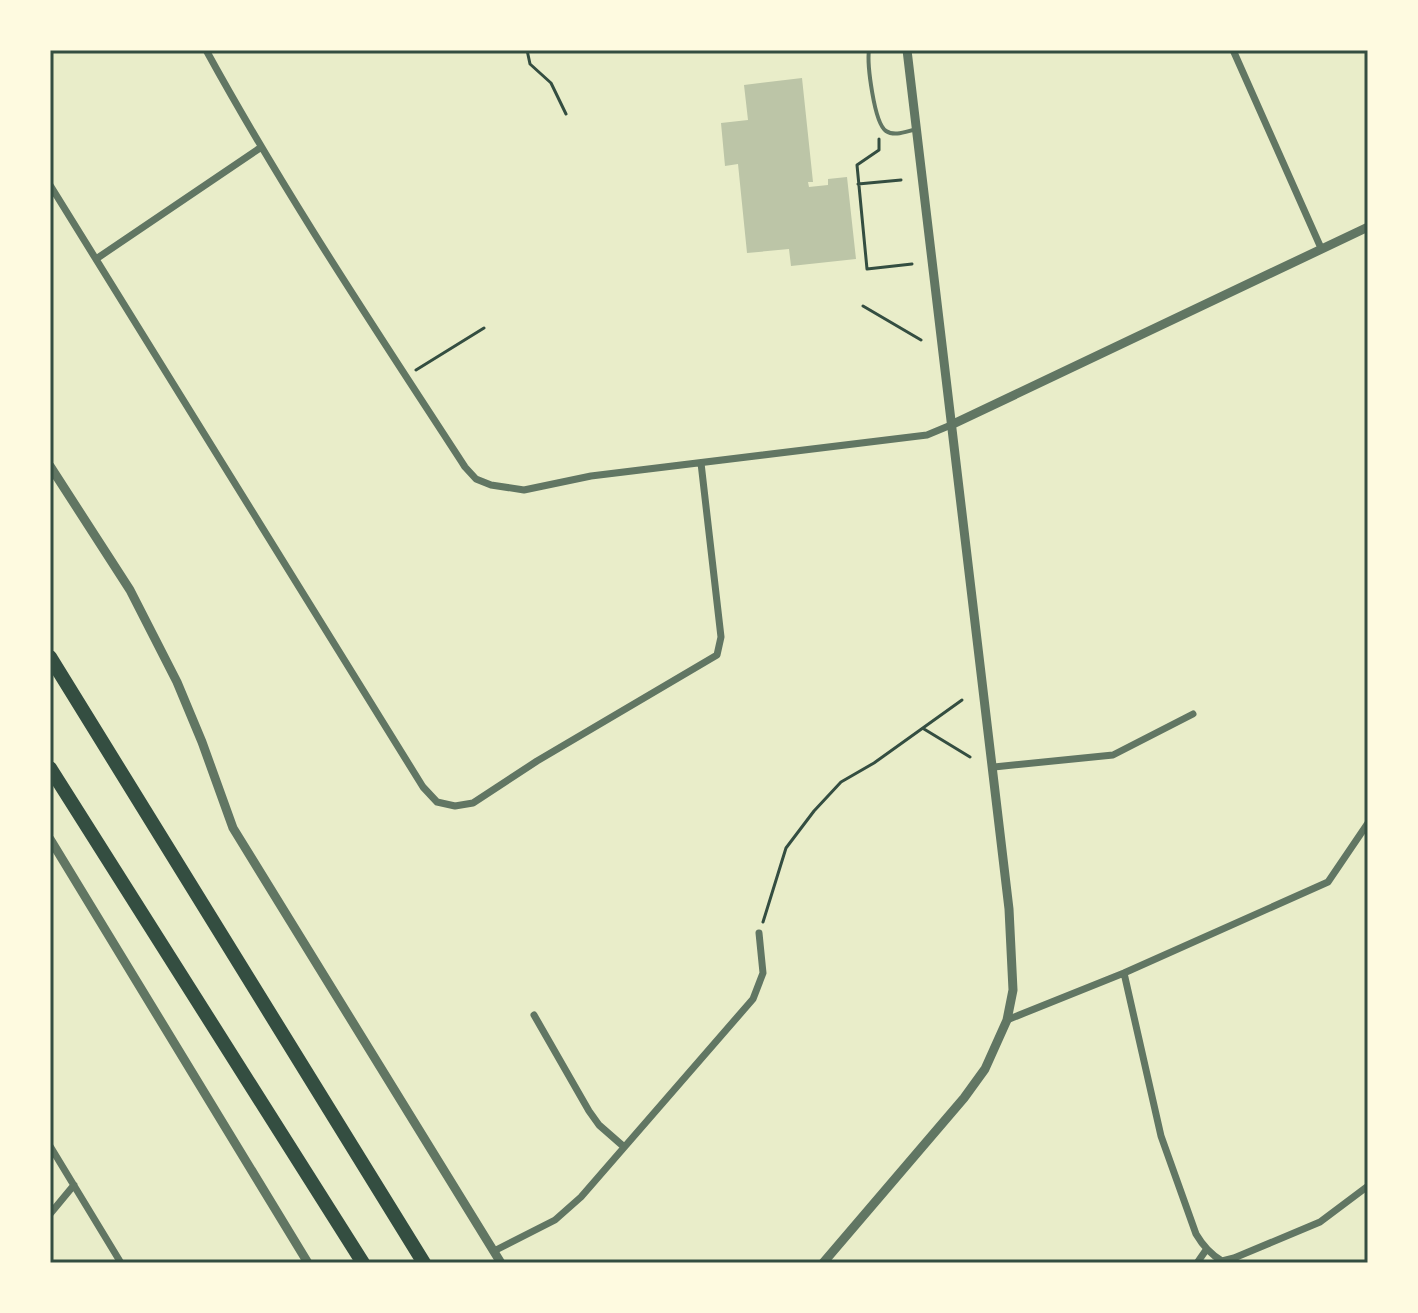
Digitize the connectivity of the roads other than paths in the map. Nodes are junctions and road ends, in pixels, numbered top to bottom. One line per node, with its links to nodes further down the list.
1 (206, 50): 6 (street)
2 (869, 50): 5 (lane)
3 (907, 50): 5 (street)
4 (1233, 50): 9 (street)
5 (917, 129): 11 (street)
6 (260, 148): 10 (street); 12 (street)
7 (50, 185): 10 (street)
8 (1368, 227): 9 (street)
9 (1321, 248): 11 (street)
10 (96, 259): 12 (street)
11 (951, 425): 12 (street); 16 (street)
12 (701, 463)
13 (50, 466): 30 (street)
14 (50, 657): 34 (highway)
15 (1193, 714): 16 (street)
16 (994, 767): 23 (street)
17 (50, 768): 33 (highway)
18 (1368, 823): 21 (street)
19 (50, 839): 32 (street)
20 (759, 933): 25 (street)
21 (1124, 973): 23 (street); 29 (street)
22 (534, 1015): 25 (street)
23 (1007, 1020): 36 (street)
24 (50, 1146): 26 (street)
25 (623, 1146): 30 (street)
26 (74, 1185): 28 (street); 31 (street)
27 (1368, 1186): 29 (street)
28 (50, 1214)
29 (1206, 1250): 37 (street)
30 (494, 1251): 35 (street)
31 (121, 1263)
32 (308, 1263)
33 (363, 1263)
34 (424, 1263)
35 (501, 1263)
36 (823, 1263)
37 (1197, 1263)

